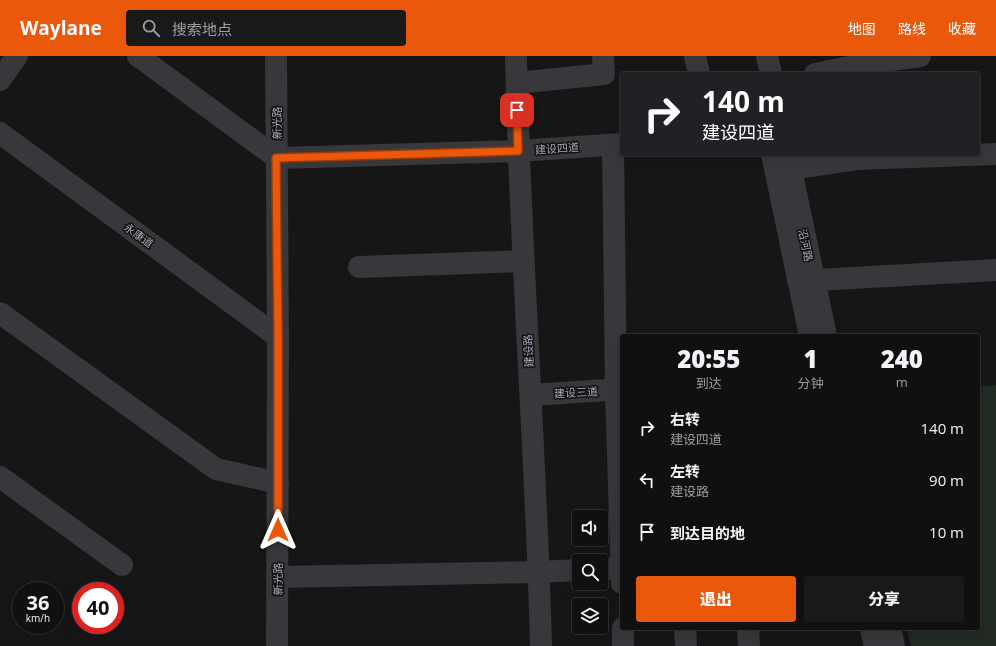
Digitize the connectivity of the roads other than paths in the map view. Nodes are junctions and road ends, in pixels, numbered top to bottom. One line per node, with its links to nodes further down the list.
1 (17, 56): 14 (street)
2 (138, 56): 23 (street)
3 (276, 56): 23 (street, 新光路)
4 (516, 56): 15 (street, 建设路)
5 (603, 56): 15 (street)
6 (695, 56): 10 (street)
7 (752, 56): 11 (street)
8 (767, 56): 12 (street)
9 (920, 56): 13 (street)
10 (699, 72)
11 (756, 72)
12 (771, 72)
13 (826, 72)
14 (0, 80)
15 (516, 83): 18 (street, 建设路)
16 (0, 133): 31 (street, 永康道)
17 (617, 144): 18 (street, 建设四道); 32 (street)
18 (518, 151): 23 (street, 建设四道); 25 (street, 建设路)
19 (996, 154): 20 (street)
20 (980, 155)
21 (773, 156): 28 (street, 沿河路)
22 (940, 156): 24 (street)
23 (276, 158): 31 (street, 新光路)
24 (789, 161): 28 (street, 沿河路)
25 (524, 261): 26 (street); 33 (street, 建设路)
26 (358, 267)
27 (996, 270): 28 (street)
28 (806, 281): 30 (street, 沿河路)
29 (0, 313): 36 (street)
30 (814, 334)
31 (278, 337): 36 (street, 新光路)
32 (619, 390): 33 (street, 建设三道); 34 (street)
33 (530, 395): 41 (street, 建设路)
34 (620, 449)
35 (0, 477): 37 (street)
36 (278, 483): 42 (street, 新光路)
37 (122, 565)
38 (620, 568): 39 (street)
39 (608, 569)
40 (572, 570): 41 (street)
41 (539, 572): 42 (street); 49 (street, 建设路)
42 (278, 576): 48 (street, 新光路)
43 (623, 630): 50 (street)
44 (685, 630): 51 (street)
45 (748, 630): 52 (street)
46 (871, 630): 53 (street)
47 (890, 630): 54 (street)
48 (277, 646)
49 (541, 646)
50 (623, 646)
51 (686, 646)
52 (749, 646)
53 (875, 646)
54 (894, 646)

